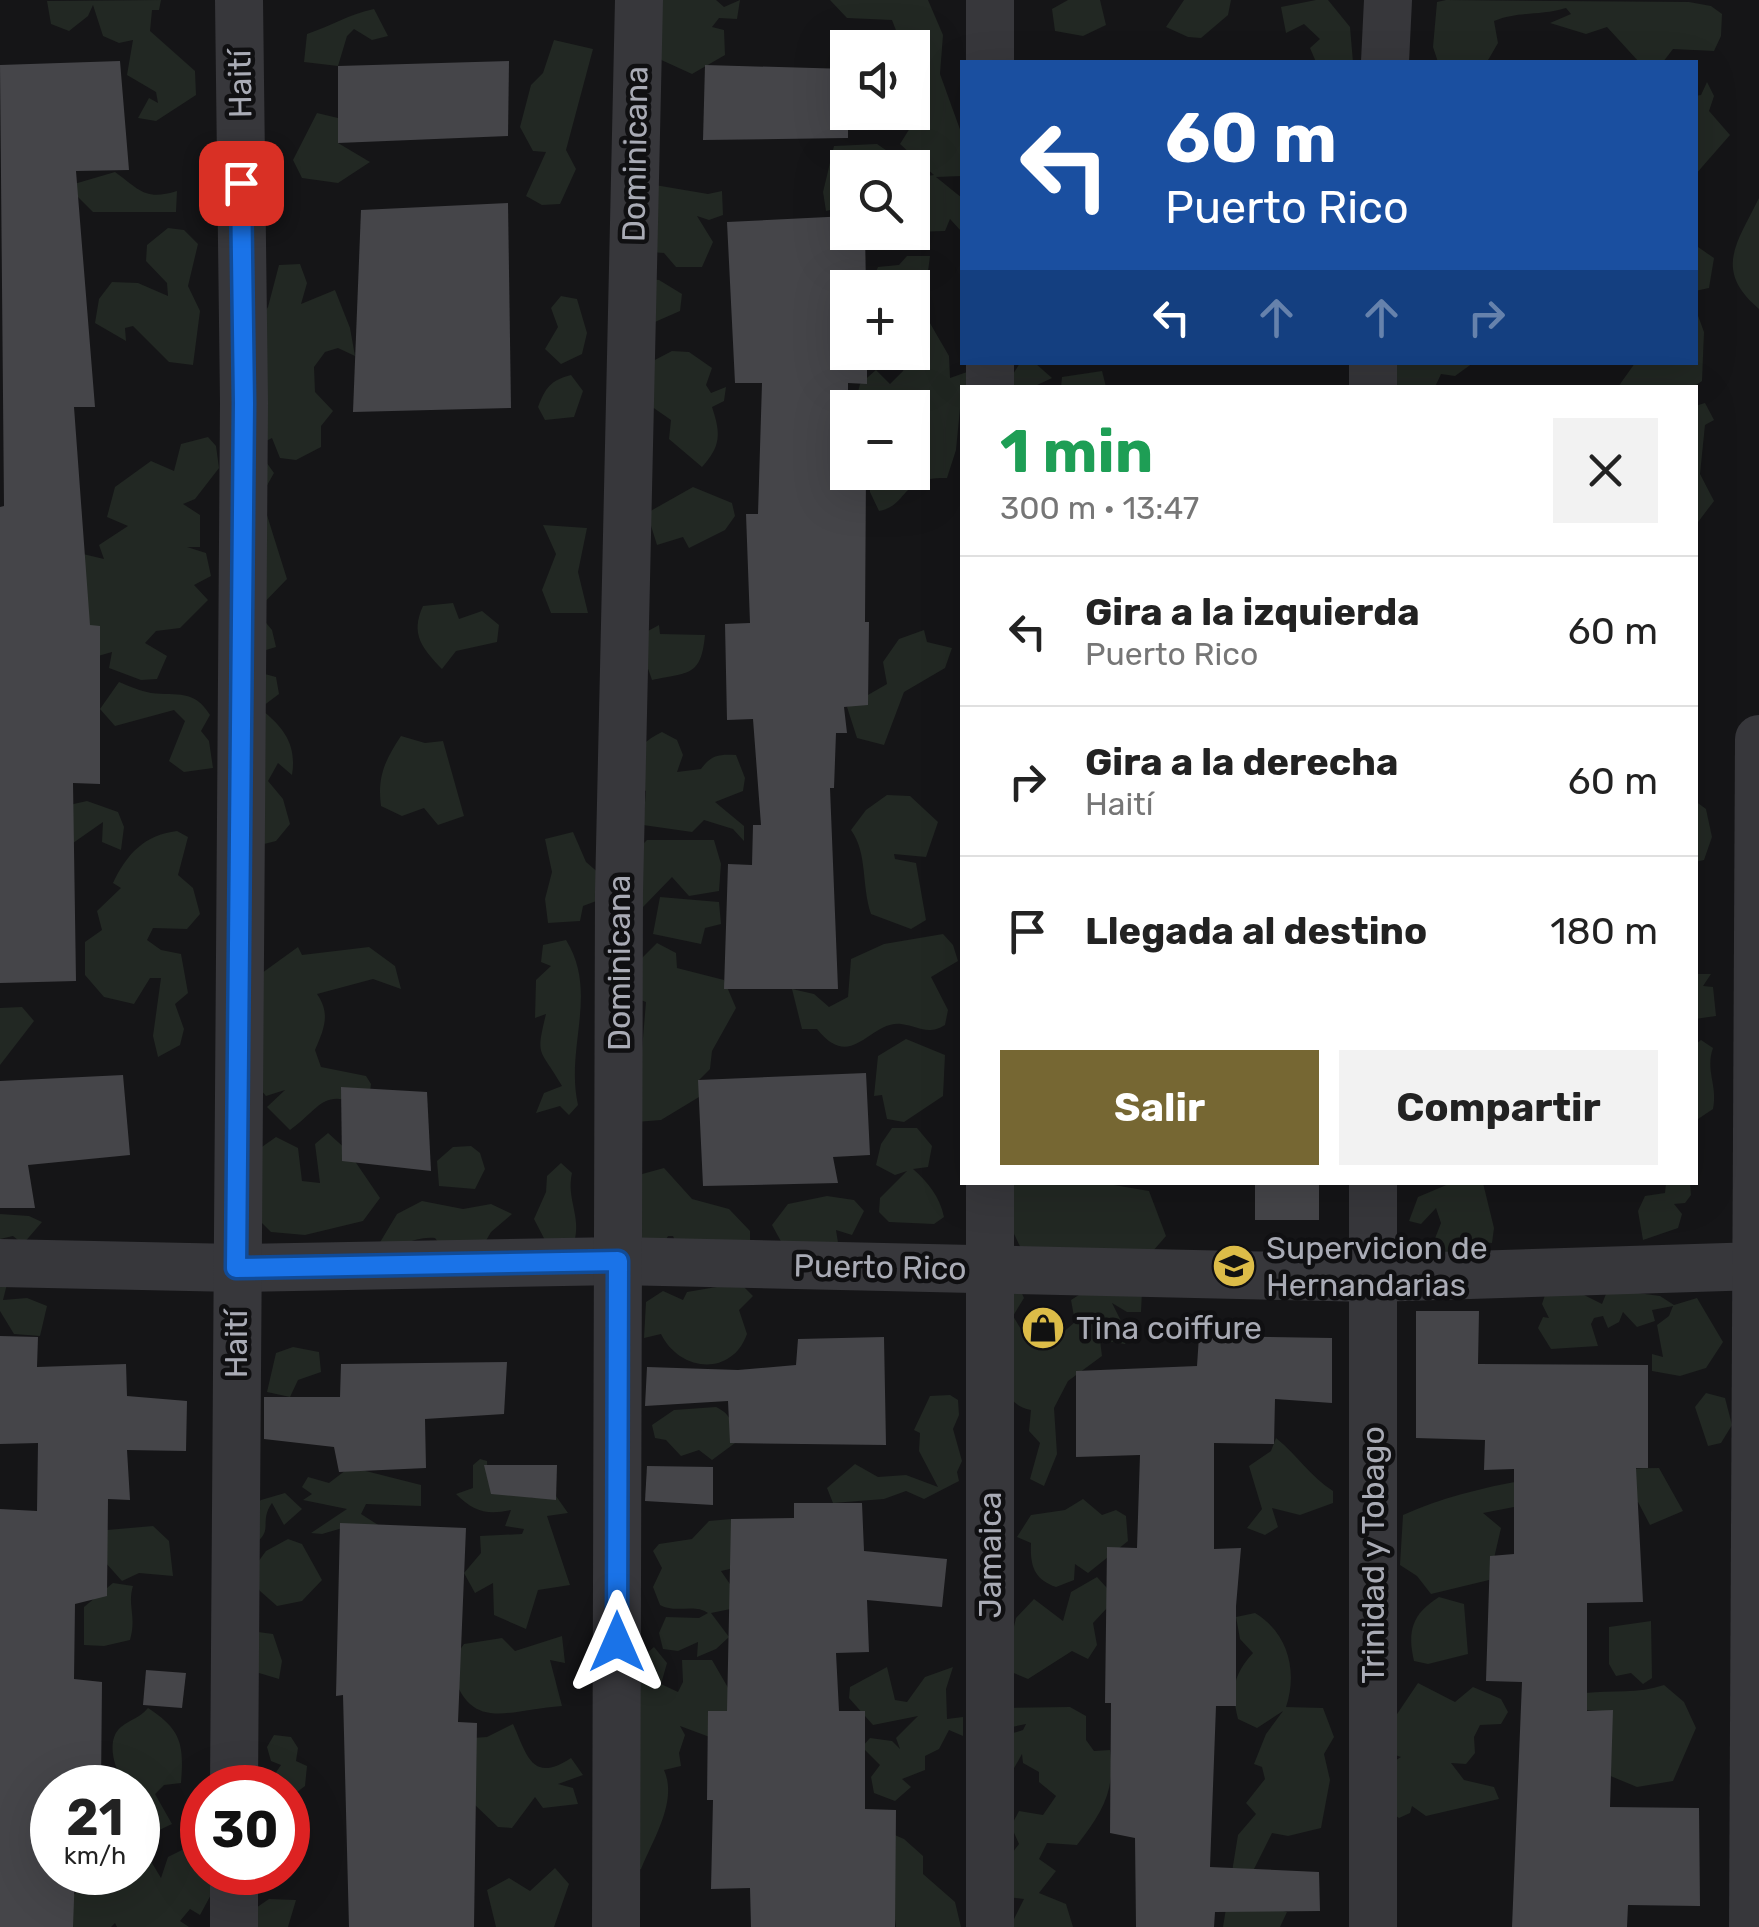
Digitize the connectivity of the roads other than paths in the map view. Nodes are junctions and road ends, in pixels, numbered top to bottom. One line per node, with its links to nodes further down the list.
1 (239, 0): 13 (street, Haití)
2 (639, 0): 10 (street, Dominicana)
3 (990, 0): 5 (street)
4 (1388, 0): 6 (street)
5 (990, 60)
6 (1386, 60)
7 (1759, 740): 12 (street)
8 (990, 1185): 14 (street, Jamaica)
9 (1373, 1185): 15 (street, Trinidad y Tobago)
10 (618, 1261): 13 (street, Puerto Rico); 14 (street, Puerto Rico); 19 (street, Dominicana)
11 (0, 1263): 13 (street, Puerto Rico)
12 (1758, 1266): 15 (street, Puerto Rico); 22 (street)
13 (236, 1268): 16 (street, Haití)
14 (990, 1270): 15 (street, Puerto Rico); 20 (street, Jamaica)
15 (1373, 1278): 21 (street, Trinidad y Tobago)
16 (234, 1765)
17 (234, 1895): 18 (street)
18 (234, 1927)
19 (616, 1927)
20 (990, 1927)
21 (1373, 1927)
22 (1753, 1927)

